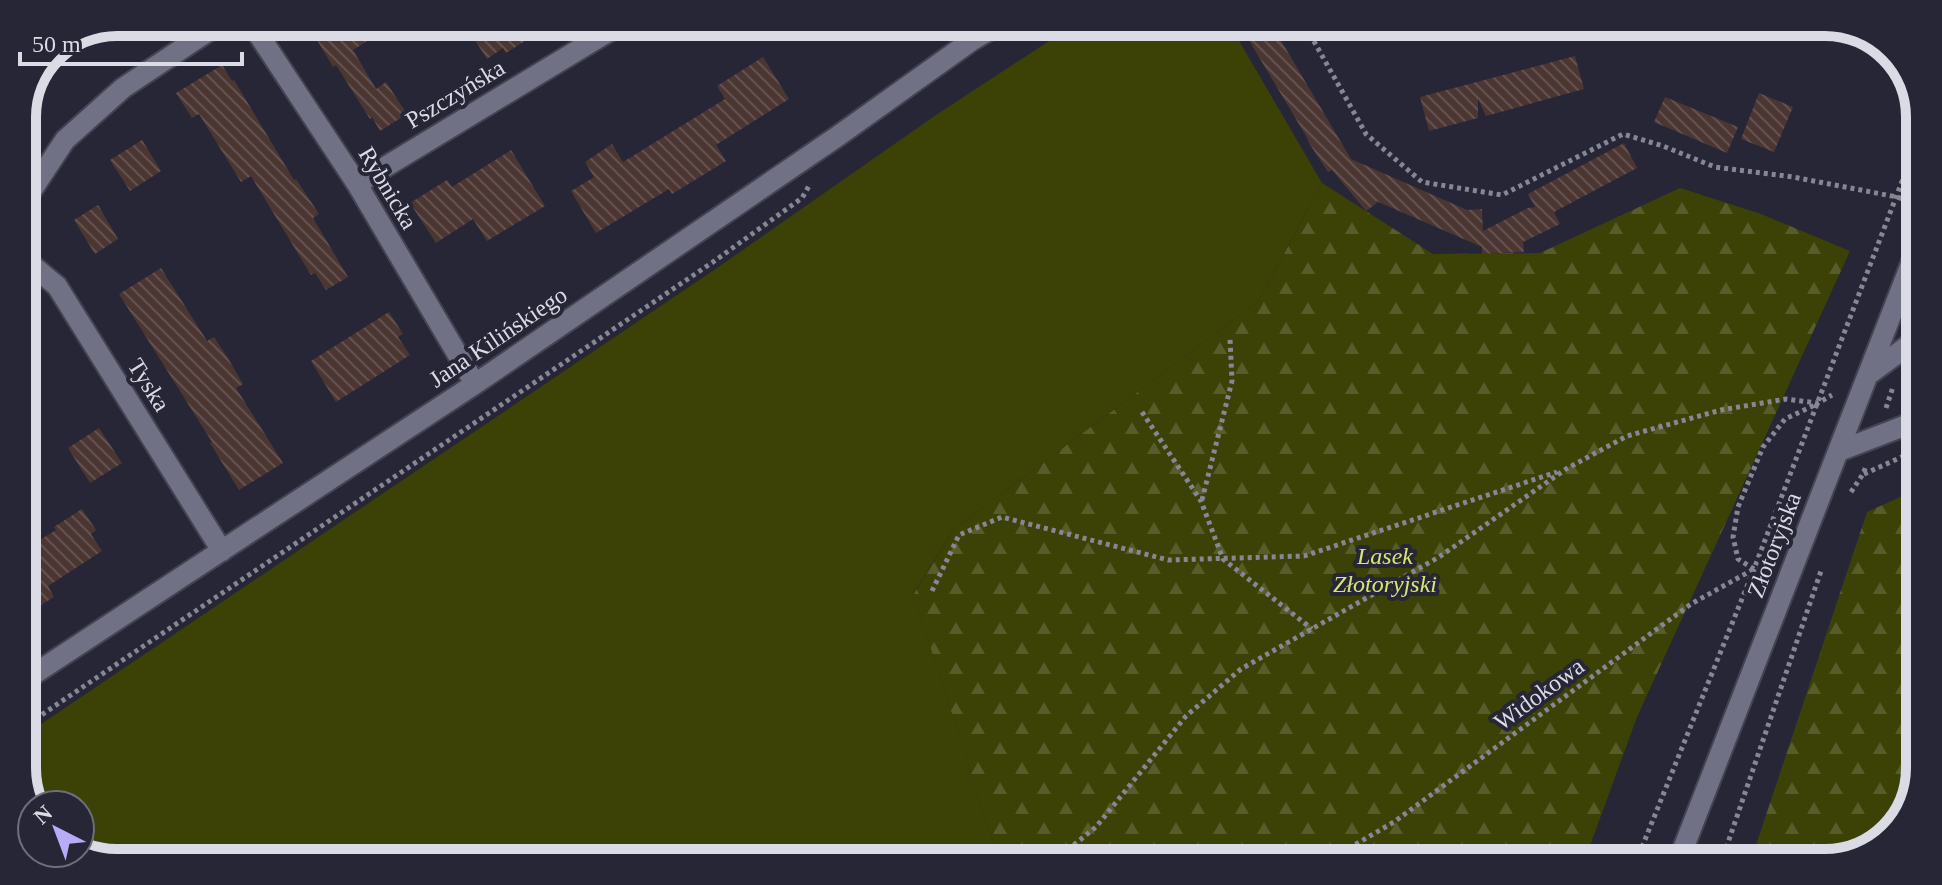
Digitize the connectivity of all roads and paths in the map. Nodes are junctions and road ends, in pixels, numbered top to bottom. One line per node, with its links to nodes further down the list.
1 (201, 36): 7 (street)
2 (260, 36): 8 (street, Rybnicka)
3 (601, 36): 8 (street, Pszczyńska)
4 (979, 36): 18 (street, Jana Kilińskiego)
5 (1311, 36): 10 (path)
6 (1906, 172): 10 (path)
7 (36, 184)
8 (357, 184): 18 (street, Rybnicka)
9 (809, 186): 37 (path)
10 (1897, 197): 11 (path); 19 (path)
11 (1906, 200)
12 (36, 269): 29 (street, Tyska)
13 (1906, 277): 17 (street, Złotoryjska)
14 (1230, 339): 28 (path)
15 (1906, 348): 17 (street)
16 (1906, 358): 22 (path)
17 (1868, 375): 19 (path); 23 (street, Złotoryjska)
18 (475, 384): 29 (street, Jana Kilińskiego)
19 (1818, 403): 25 (path); 32 (path); 32 (path)
20 (1142, 412): 28 (path)
21 (1906, 425): 22 (street)
22 (1878, 435): 23 (street); 26 (path)
23 (1839, 451): 33 (street, Złotoryjska)
24 (1906, 455): 26 (path)
25 (1566, 469): 30 (path); 35 (path)
26 (1863, 474): 27 (path)
27 (1849, 496)
28 (1201, 501): 30 (path)
29 (222, 551): 36 (street, Jana Kilińskiego)
30 (1223, 559): 34 (path); 35 (path)
31 (1823, 565): 42 (path)
32 (1754, 569): 33 (path); 39 (path, Widokowa); 40 (path)
33 (1789, 578): 41 (street, Złotoryjska)
34 (932, 591)
35 (1312, 629): 38 (path)
36 (36, 673)
37 (36, 719)
38 (1069, 849)
39 (1352, 849)
40 (1641, 849)
41 (1683, 849)
42 (1726, 849)

